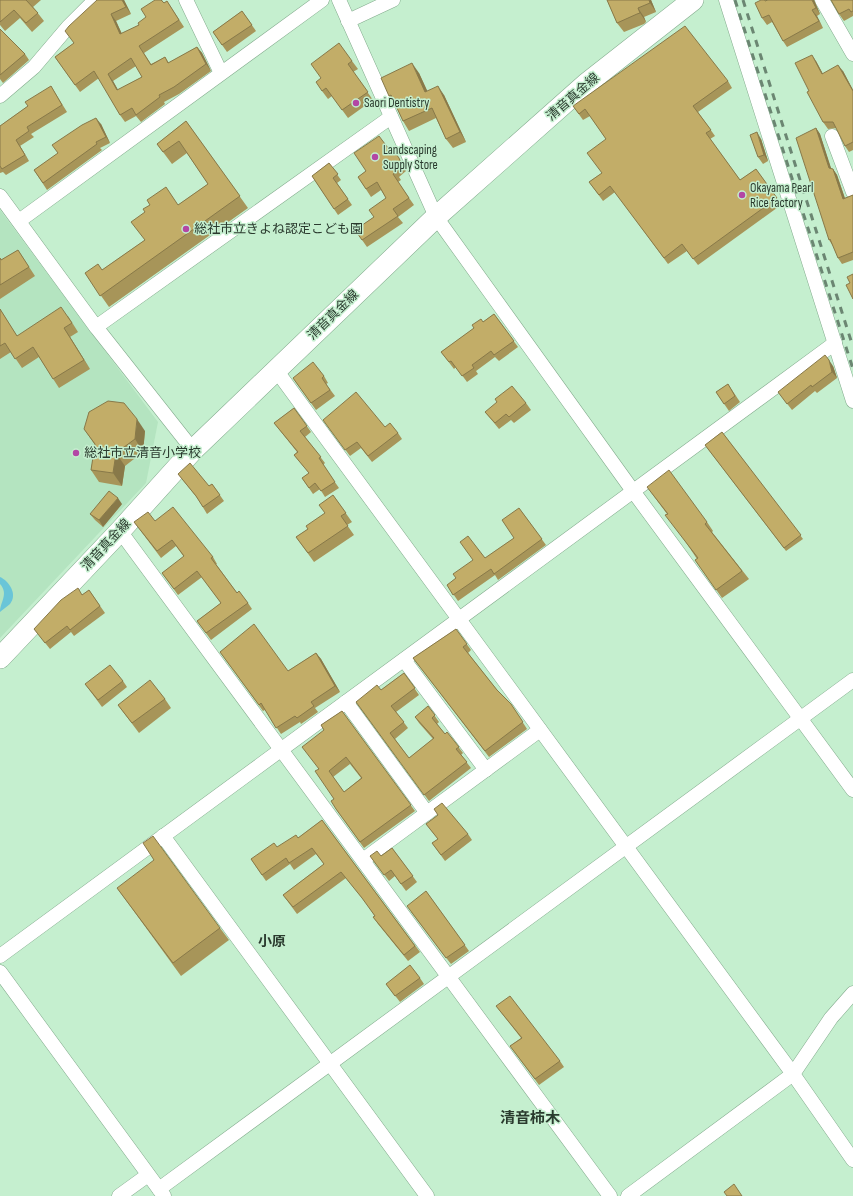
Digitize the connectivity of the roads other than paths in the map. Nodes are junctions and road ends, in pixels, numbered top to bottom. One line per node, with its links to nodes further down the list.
1 (95, 0): 12 (street)
2 (186, 0): 11 (street)
3 (322, 0): 11 (street)
4 (339, 0): 9 (street)
5 (394, 0): 9 (street)
6 (693, 0): 18 (main road, 清音真金線)
7 (726, 0): 21 (street)
8 (822, 0): 10 (street)
9 (348, 20): 13 (street)
10 (853, 54)
11 (221, 74): 19 (street)
12 (0, 96)
13 (391, 117): 18 (street); 20 (street)
14 (832, 136): 15 (street)
15 (848, 159): 16 (street)
16 (853, 192)
17 (0, 196): 19 (street)
18 (436, 217): 22 (main road, 清音真金線); 25 (street)
19 (19, 222): 20 (street)
20 (96, 327): 24 (street)
21 (835, 343): 23 (street); 25 (street)
22 (276, 370): 24 (main road, 清音真金線); 27 (street)
23 (853, 401)
24 (193, 450): 26 (main road, 清音真金線)
25 (633, 491): 27 (street); 32 (street)
26 (120, 531): 28 (main road, 清音真金線); 34 (street)
27 (458, 620): 29 (street); 33 (street)
28 (0, 658)
29 (404, 660): 31 (street); 35 (street)
30 (853, 680): 32 (street)
31 (346, 702): 34 (street); 37 (street)
32 (800, 718): 36 (street); 39 (street)
33 (540, 730): 35 (street); 39 (street)
34 (282, 749): 38 (street); 40 (street)
35 (486, 770): 37 (street)
36 (853, 790)
37 (427, 813): 40 (street)
38 (163, 836): 41 (street); 45 (street)
39 (624, 847): 43 (street); 46 (street)
40 (363, 860): 43 (street)
41 (0, 956)
42 (0, 972): 48 (street)
43 (449, 977): 45 (street); 52 (street)
44 (853, 993): 46 (street)
45 (330, 1064): 49 (street); 51 (street)
46 (792, 1074): 47 (street); 53 (street)
47 (853, 1160)
48 (148, 1175): 49 (street); 50 (street)
49 (162, 1193)
50 (119, 1196)
51 (427, 1196)
52 (610, 1196)
53 (628, 1196)

